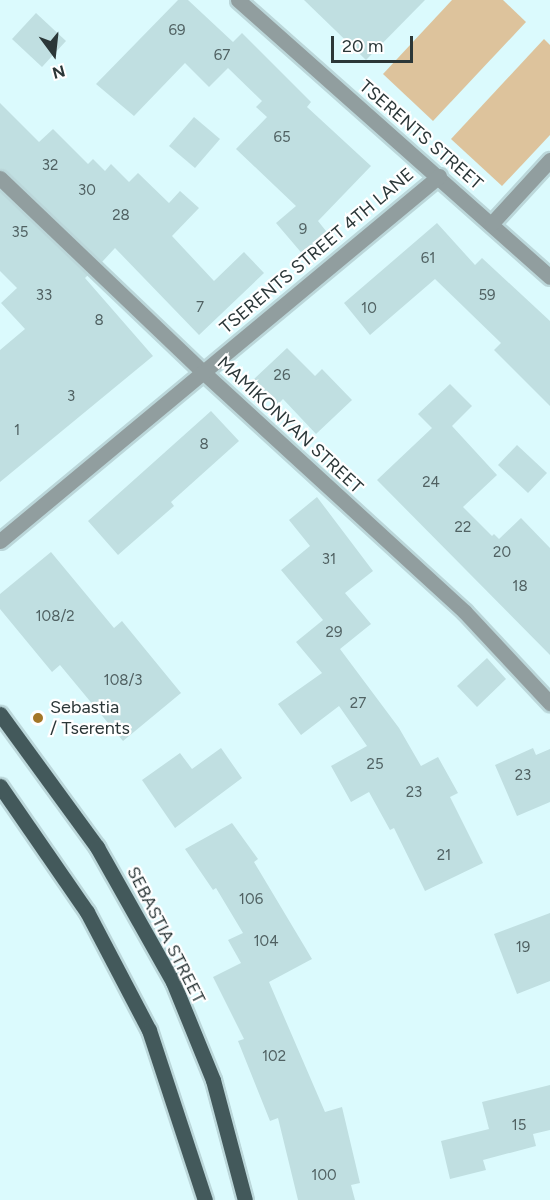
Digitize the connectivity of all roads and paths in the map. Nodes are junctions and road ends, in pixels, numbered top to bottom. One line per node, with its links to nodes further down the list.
1 (238, 0): 3 (street, TSERENTS STREET)
2 (550, 160): 5 (street)
3 (439, 176): 5 (street, TSERENTS STREET); 7 (street, TSERENTS STREET 4TH LANE)
4 (0, 178): 7 (street, MAMIKONYAN STREET)
5 (492, 222): 6 (street, TSERENTS STREET)
6 (550, 277)
7 (203, 372): 8 (street, TSERENTS STREET 4TH LANE); 9 (street, MAMIKONYAN STREET)
8 (0, 541)
9 (550, 703)
10 (0, 714): 13 (main road, SEBASTIA STREET)
11 (0, 786): 12 (main road)
12 (205, 1200)
13 (245, 1200)

